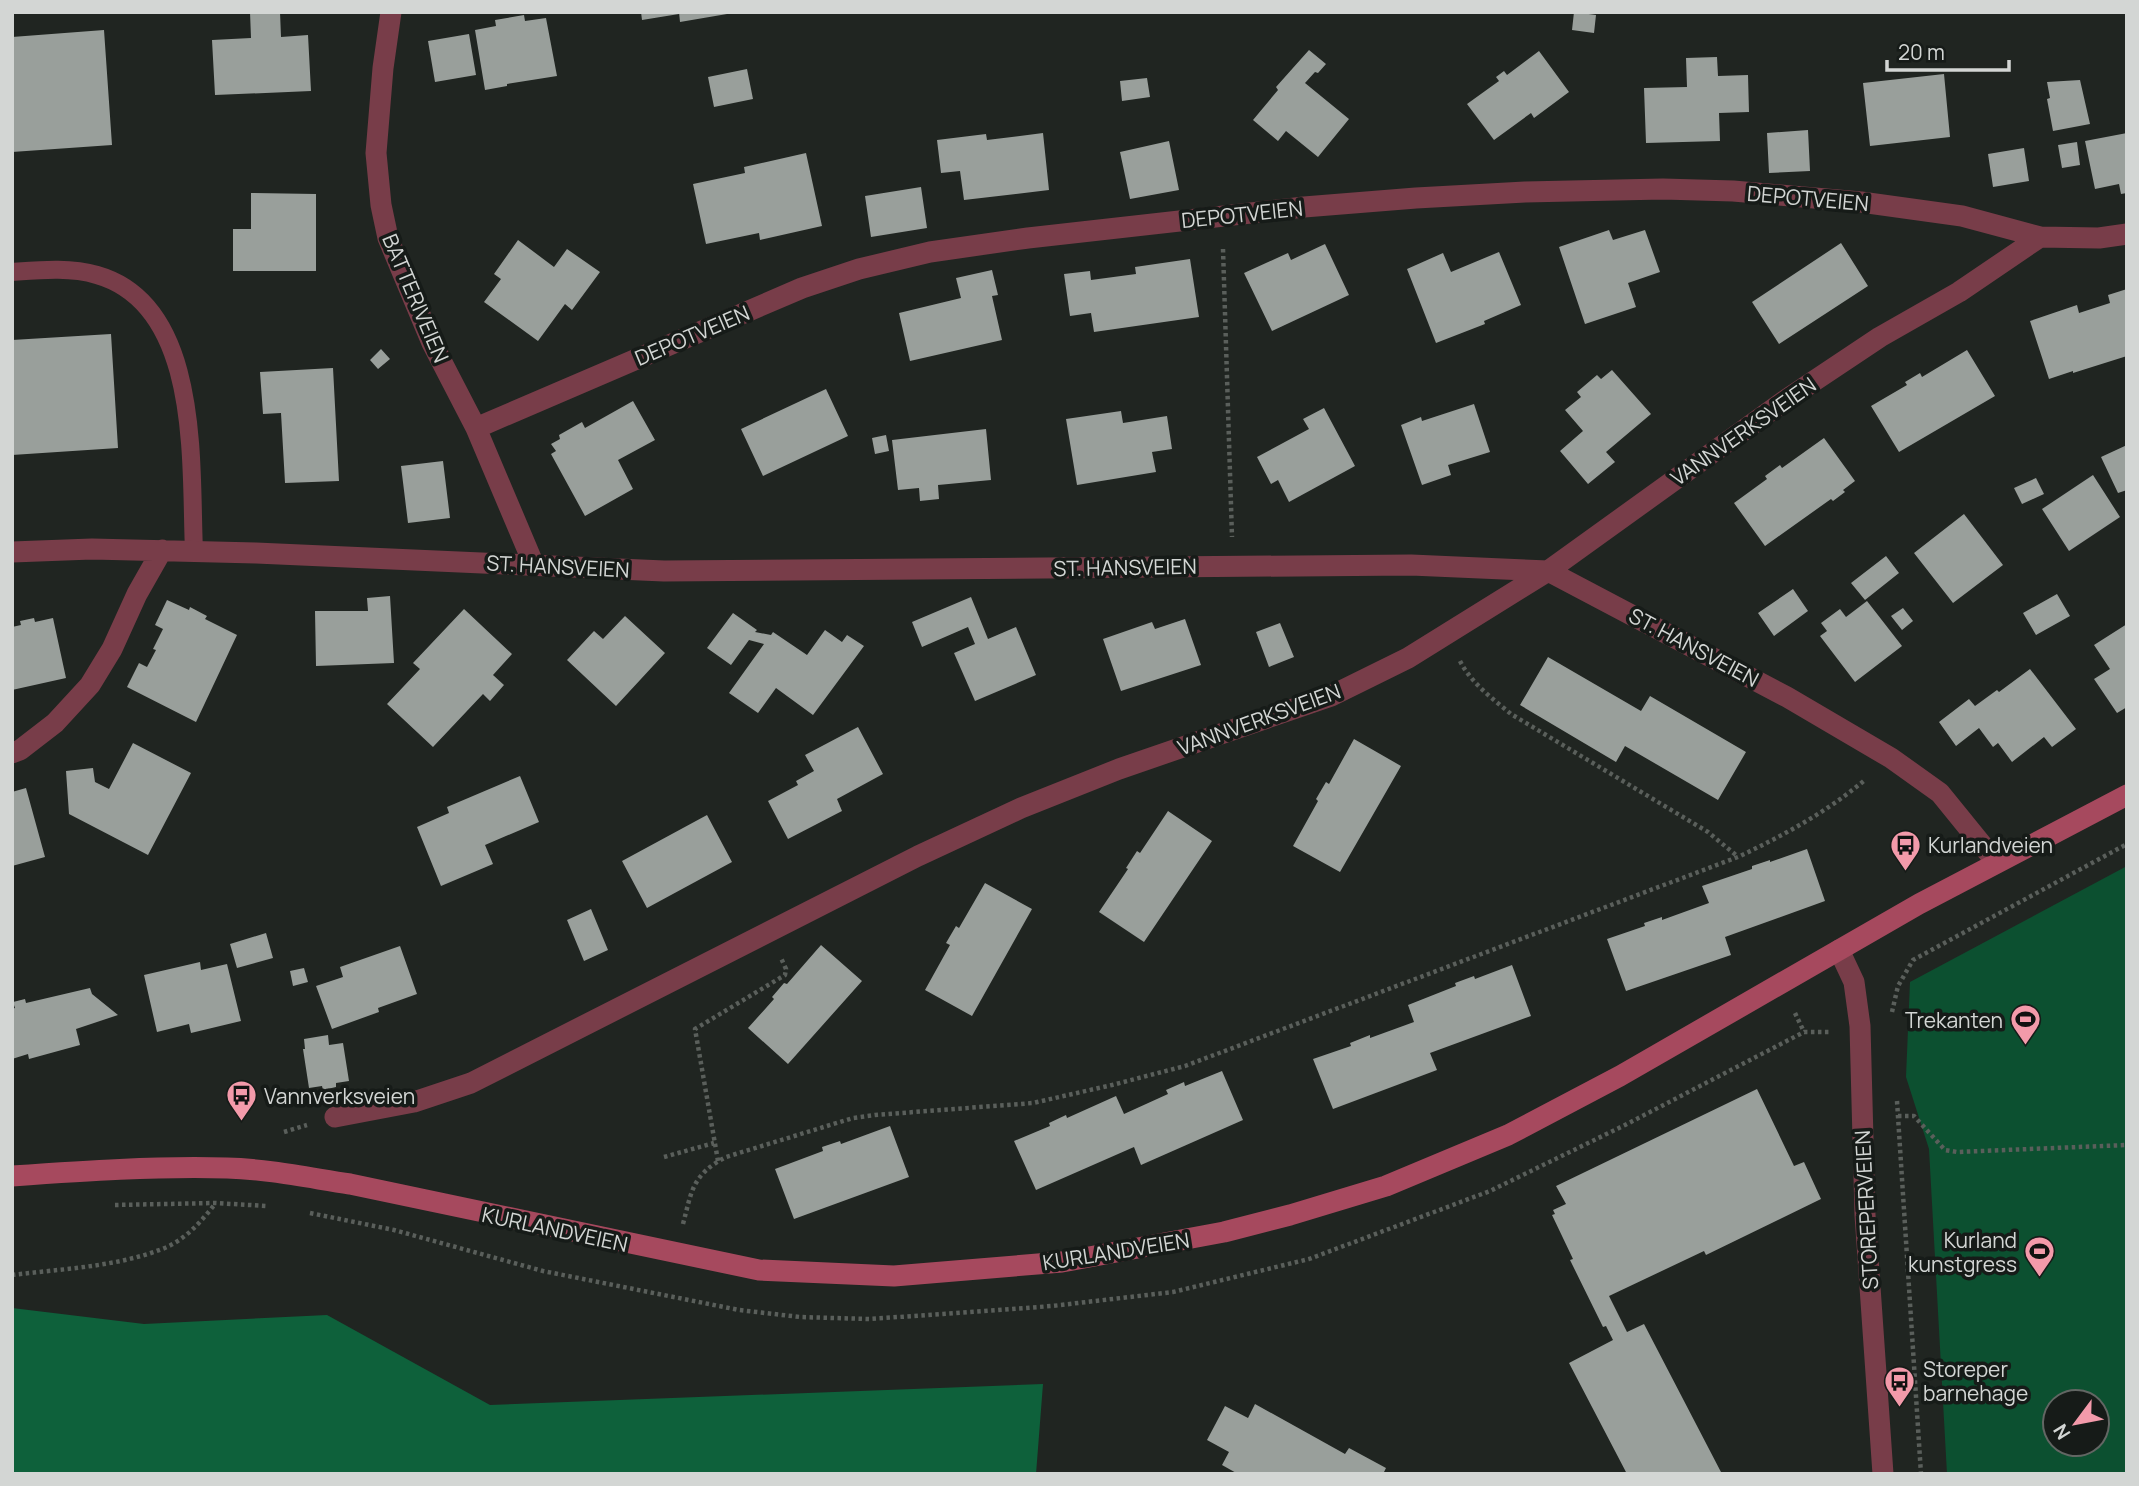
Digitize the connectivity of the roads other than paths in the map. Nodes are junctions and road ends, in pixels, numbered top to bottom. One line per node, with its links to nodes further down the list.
1 (391, 12): 5 (street, BATTERIVEIEN)
2 (2127, 234): 3 (street)
3 (2040, 237): 5 (street, DEPOTVEIEN); 10 (street, VANNVERKSVEIEN)
4 (12, 272): 7 (lane)
5 (475, 428): 9 (street, BATTERIVEIEN)
6 (162, 550): 7 (street, ST. HANSVEIEN); 8 (street, ST. HANSVEIEN); 11 (street)
7 (194, 551): 9 (street, ST. HANSVEIEN)
8 (12, 552)
9 (534, 565): 10 (street, ST. HANSVEIEN)
10 (1548, 571): 13 (street, ST. HANSVEIEN); 15 (street, VANNVERKSVEIEN)
11 (12, 753)
12 (2127, 795): 13 (main road, KURLANDVEIEN)
13 (1996, 862): 14 (main road, KURLANDVEIEN)
14 (1839, 950): 16 (main road, KURLANDVEIEN); 17 (street, STOREPERVEIEN)
15 (335, 1117)
16 (12, 1176)
17 (1883, 1474)

